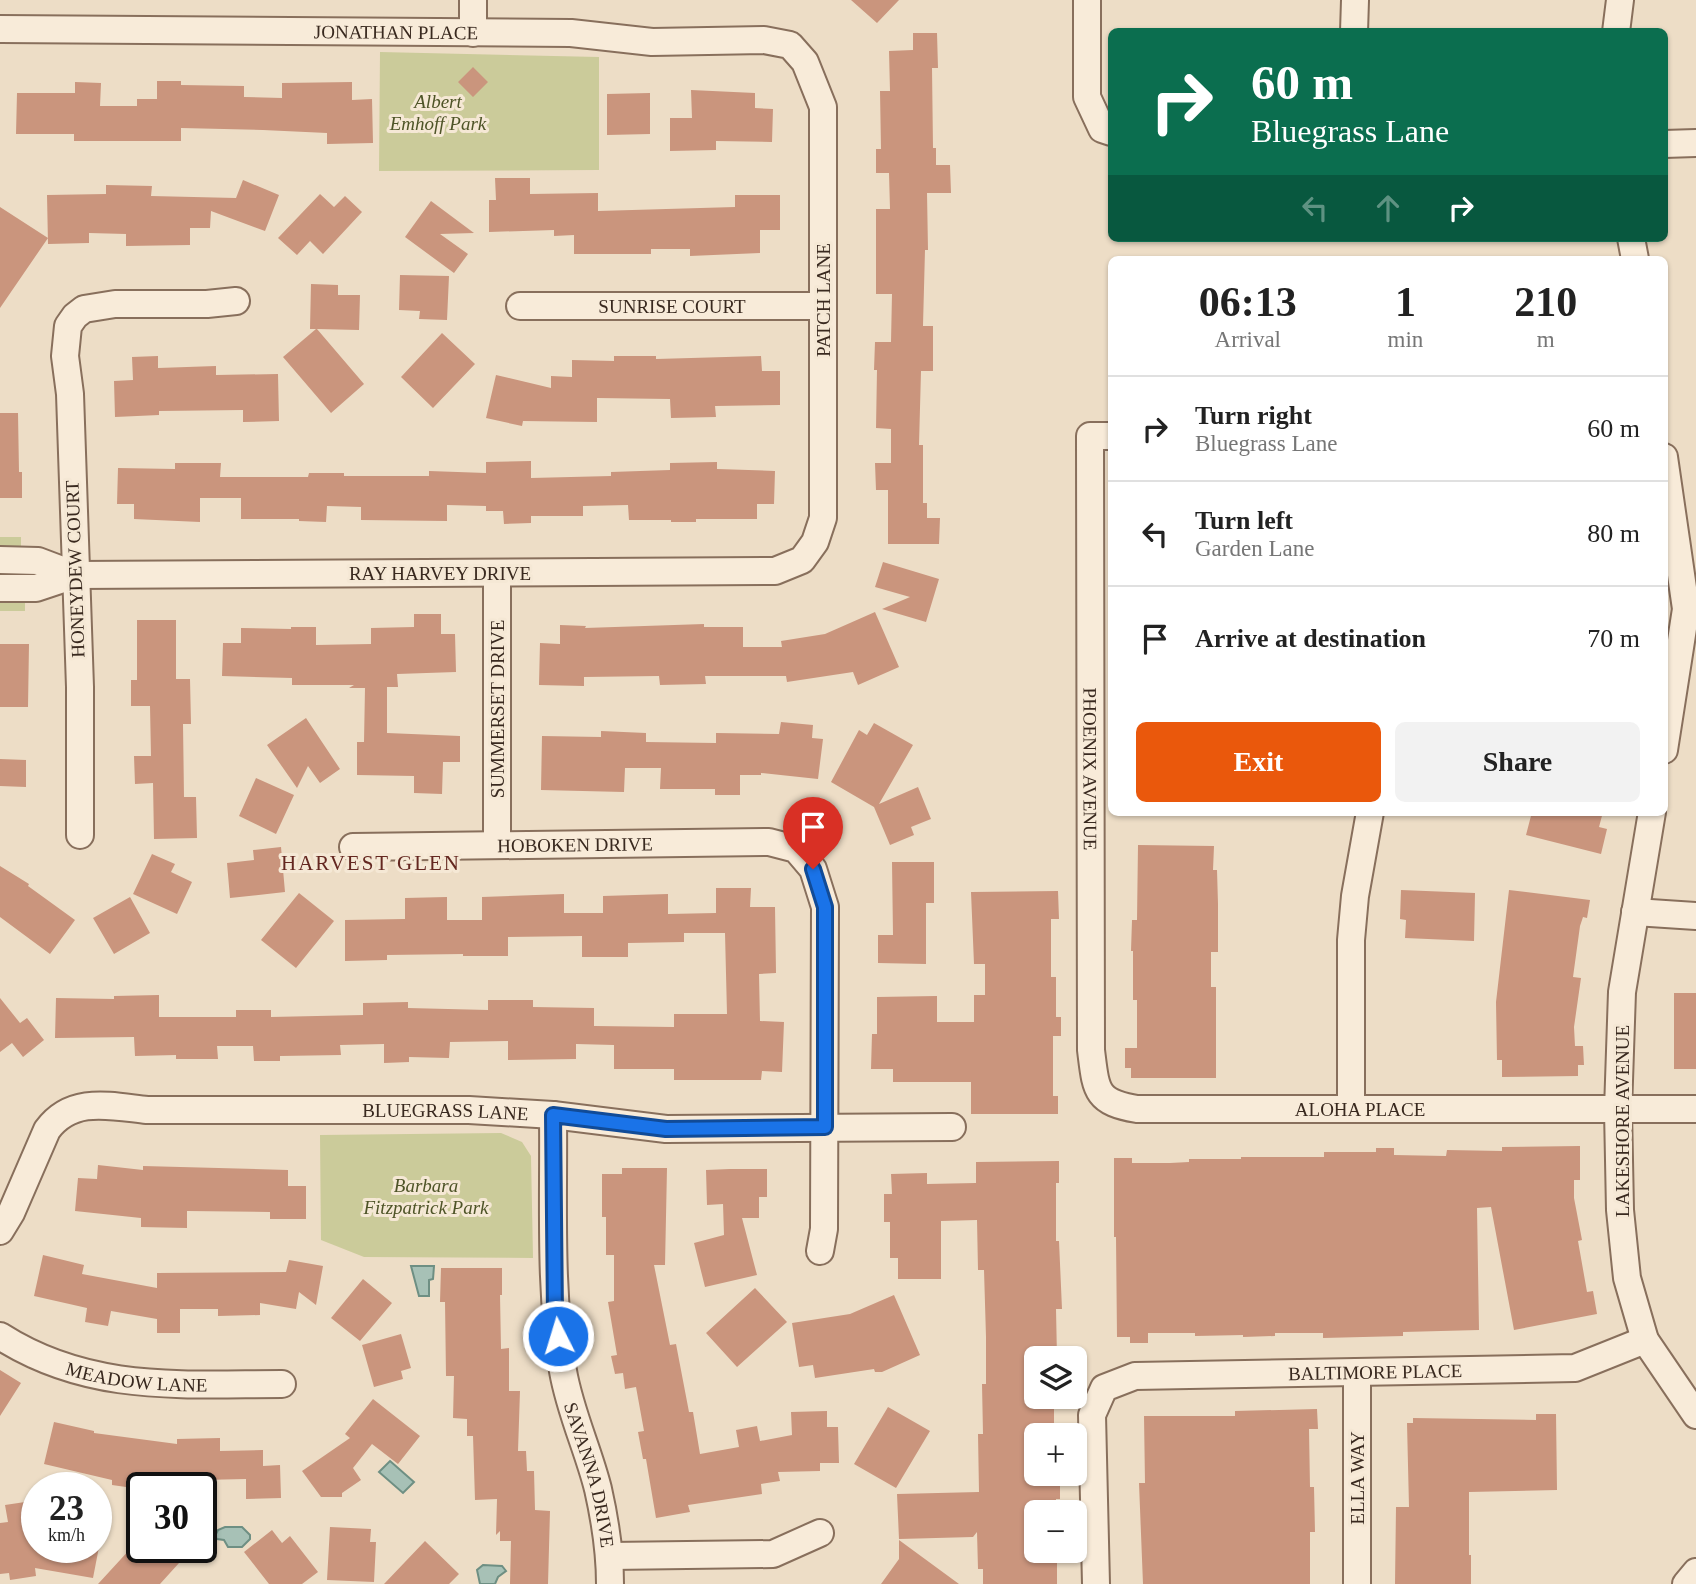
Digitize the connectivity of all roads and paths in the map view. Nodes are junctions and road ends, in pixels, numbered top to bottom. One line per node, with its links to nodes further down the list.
1 (473, 0): 8 (street)
2 (1087, 0): 10 (street)
3 (1355, 0): 5 (street)
4 (1620, 0): 6 (street)
5 (1354, 28)
6 (1616, 28)
7 (0, 29): 8 (street, JONATHAN PLACE)
8 (473, 33): 9 (street, JONATHAN PLACE)
9 (790, 45): 15 (street, PATCH LANE)
10 (1107, 131)
11 (1696, 143): 12 (street)
12 (1668, 144)
13 (236, 301): 21 (street, HONEYDEW COURT)
14 (520, 306): 15 (street, SUNRISE COURT)
15 (823, 306): 19 (street, PATCH LANE)
16 (1101, 436): 32 (street, PHOENIX AVENUE)
17 (1668, 480): 23 (street)
18 (0, 560): 21 (street, RAY HARVEY DRIVE)
19 (802, 560): 20 (street, RAY HARVEY DRIVE)
20 (497, 573): 21 (street, RAY HARVEY DRIVE); 28 (street, SUMMERSET DRIVE)
21 (75, 575): 22 (street, RAY HARVEY DRIVE); 27 (street, HONEYDEW COURT)
22 (0, 588)
23 (1691, 609): 24 (street)
24 (1668, 729)
25 (1369, 816): 33 (street)
26 (1651, 816): 30 (street, LAKESHORE AVENUE)
27 (80, 835)
28 (497, 845): 29 (street, HOBOKEN DRIVE); 37 (street, HOBOKEN DRIVE)
29 (353, 847)
30 (1635, 912): 31 (street); 35 (street, LAKESHORE AVENUE)
31 (1696, 916)
32 (1104, 1099): 33 (street, ALOHA PLACE)
33 (1351, 1108): 35 (street, ALOHA PLACE)
34 (1696, 1109): 35 (street, ALOHA PLACE)
35 (1618, 1110): 42 (street, LAKESHORE AVENUE)
36 (553, 1115): 37 (street, BLUEGRASS LANE); 39 (street, BLUEGRASS LANE); 47 (street, SAVANNA DRIVE)
37 (825, 1127): 38 (street, BLUEGRASS LANE); 40 (street)
38 (952, 1127)
39 (0, 1231)
40 (820, 1251)
41 (0, 1336): 44 (street, MEADOW LANE)
42 (1644, 1340): 43 (street, BALTIMORE PLACE); 45 (street, LAKESHORE AVENUE)
43 (1357, 1372): 50 (street, BALTIMORE PLACE); 51 (street, ELLA WAY)
44 (282, 1384)
45 (1696, 1415)
46 (820, 1533): 47 (street)
47 (610, 1556): 49 (street, SAVANNA DRIVE)
48 (1696, 1572): 52 (street)
49 (610, 1584)
50 (1096, 1584)
51 (1357, 1584)
52 (1686, 1584)

